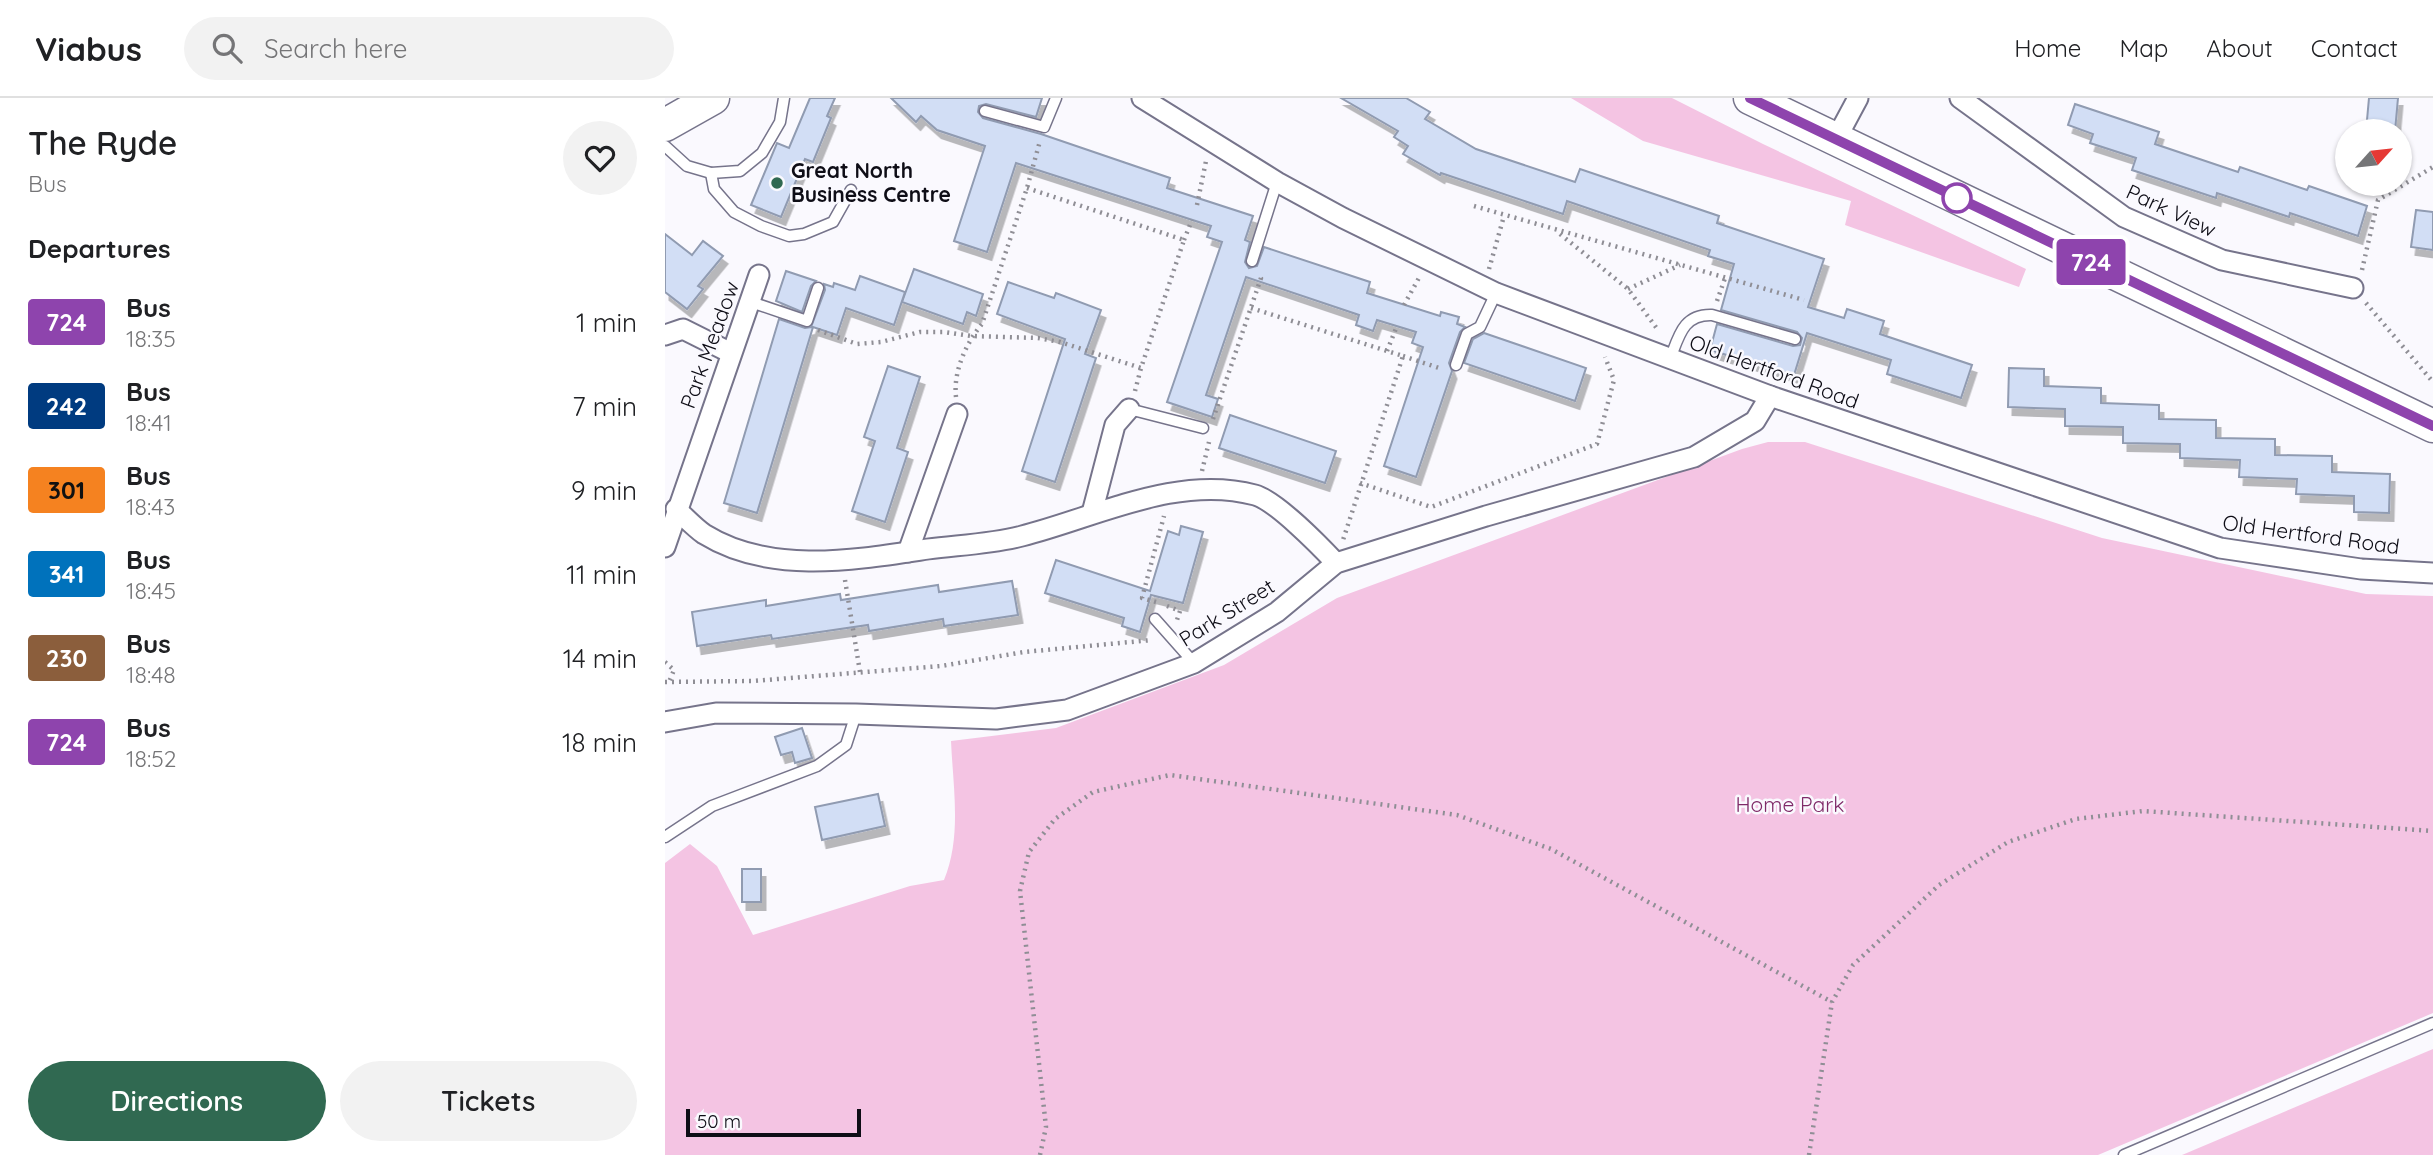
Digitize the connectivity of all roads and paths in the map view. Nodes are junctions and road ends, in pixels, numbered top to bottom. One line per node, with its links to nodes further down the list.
1 (713, 98): 9 (main road)
2 (783, 98): 15 (lane)
3 (1056, 98): 10 (lane)
4 (1142, 98): 11 (street, Old Hertford Road)
5 (1749, 98): 12 (main road)
6 (1858, 98): 12 (street)
7 (1960, 98): 31 (street, Park View)
8 (985, 111): 10 (lane)
9 (665, 125)
10 (1044, 127): 17 (path)
11 (1210, 141): 16 (street, Old Hertford Road); 19 (path)
12 (1835, 141): 55 (main road)
13 (665, 146): 15 (lane)
14 (2433, 167): 31 (path)
15 (711, 173): 18 (lane)
16 (1277, 182): 25 (street, Old Hertford Road); 26 (lane)
17 (1027, 188): 24 (path); 43 (path)
18 (851, 190)
19 (1197, 205)
20 (1474, 206): 21 (path)
21 (1504, 216): 23 (path); 33 (path)
22 (1192, 220): 24 (path)
23 (1557, 231): 27 (path); 32 (path)
24 (1184, 240): 43 (path)
25 (1429, 260): 33 (street, Old Hertford Road); 36 (path)
26 (1252, 261): 37 (path)
27 (1680, 265): 29 (path); 32 (path)
28 (759, 275): 35 (street, Park Meadow)
29 (1725, 278): 34 (path); 38 (path)
30 (818, 288): 39 (lane)
31 (2353, 288): 50 (path)
32 (1628, 289): 48 (path)
33 (1490, 290): 41 (street, Old Hertford Road); 49 (lane)
34 (1804, 300)
35 (751, 302): 39 (lane); 46 (street, Park Meadow)
36 (1404, 305)
37 (1251, 308): 45 (path); 52 (path)
38 (1712, 315): 44 (lane); 48 (lane)
39 (807, 321): 43 (path)
40 (1397, 326): 45 (path)
41 (1594, 330): 48 (street, Old Hertford Road); 57 (path)
42 (665, 335): 46 (street)
43 (971, 336): 54 (path)
44 (1795, 338)
45 (1387, 351): 47 (path)
46 (731, 353): 59 (street, Park Meadow)
47 (1403, 356): 49 (path); 57 (path)
48 (1670, 359): 51 (street, Old Hertford Road)
49 (1456, 365)
50 (2433, 382)
51 (1770, 397): 64 (street, Park Street); 65 (street, Old Hertford Road)
52 (1220, 402)
53 (1129, 409): 56 (lane); 60 (street)
54 (957, 414): 62 (street)
55 (2433, 426)
56 (1203, 428)
57 (1360, 483): 64 (path)
58 (1170, 494): 60 (street); 64 (street); 67 (path)
59 (676, 509): 61 (street, Park Meadow); 63 (street)
60 (1092, 513): 62 (street)
61 (667, 534)
62 (908, 552): 63 (street)
63 (842, 561): 70 (path)
64 (1336, 563): 69 (street, Park Street)
65 (2433, 573)
66 (1155, 619): 67 (lane)
67 (1173, 639): 69 (lane); 70 (path)
68 (665, 663): 71 (path)
69 (1194, 663): 72 (street, Park Street)
70 (860, 672): 71 (path)
71 (667, 682)
72 (856, 714): 73 (street, Park Street); 75 (lane)
73 (665, 722)
74 (2433, 831): 76 (path)
75 (665, 837)
76 (1832, 1002): 78 (path); 79 (path)
77 (2433, 1023): 80 (lane)
78 (1040, 1155)
79 (1809, 1155)
80 (2124, 1155)

